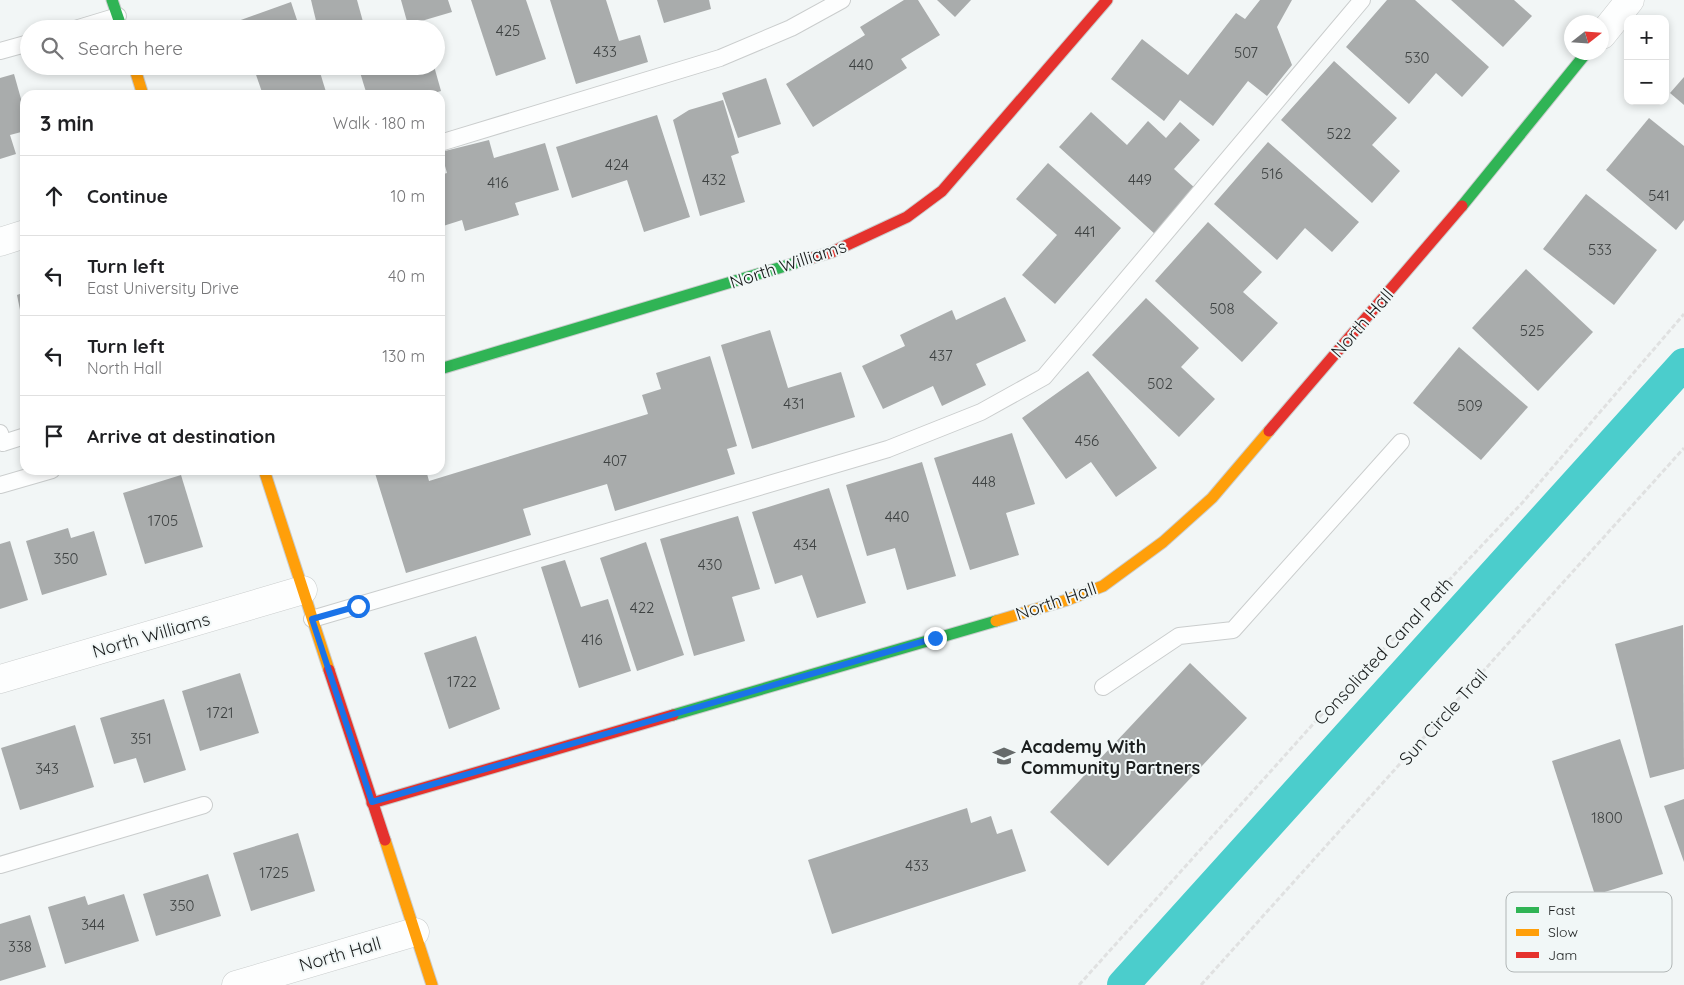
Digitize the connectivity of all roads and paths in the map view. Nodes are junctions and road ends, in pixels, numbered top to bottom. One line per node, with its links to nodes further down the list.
1 (112, 0): 6 (street)
2 (842, 0): 13 (lane)
3 (1107, 0): 17 (street, North Williams)
4 (1362, 0): 26 (lane)
5 (1630, 0): 7 (street)
6 (119, 20)
7 (1609, 26)
8 (20, 45): 9 (lane)
9 (0, 51)
10 (1580, 60): 29 (street, North Hall)
11 (137, 75): 12 (street)
12 (141, 90)
13 (445, 141)
14 (20, 236): 15 (street)
15 (0, 242)
16 (1684, 314): 35 (path, Consoliated Canal Path)
17 (445, 368)
18 (0, 433): 19 (lane)
19 (20, 438)
20 (1400, 442): 28 (lane)
21 (1684, 448): 36 (path, Sun Circle Trail)
22 (35, 475): 24 (lane)
23 (266, 475): 25 (street)
24 (0, 485)
25 (303, 590): 26 (street); 27 (street, North Williams)
26 (312, 619): 29 (street)
27 (0, 679)
28 (1103, 687)
29 (372, 802): 32 (street)
30 (204, 805): 31 (lane)
31 (0, 865)
32 (415, 932): 33 (street, North Hall); 34 (street)
33 (236, 985)
34 (432, 985)
35 (1079, 985)
36 (1202, 985)

